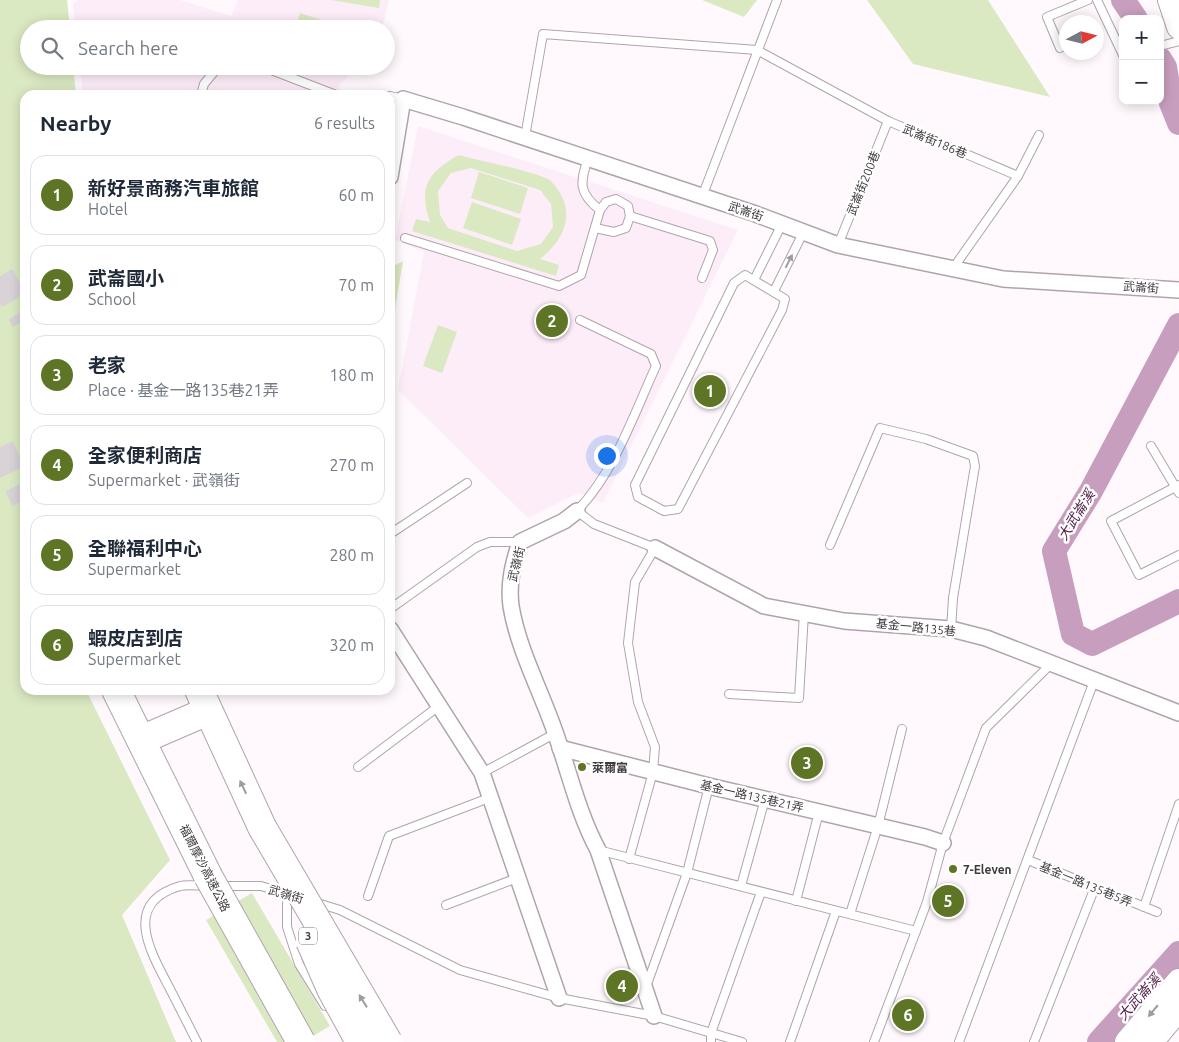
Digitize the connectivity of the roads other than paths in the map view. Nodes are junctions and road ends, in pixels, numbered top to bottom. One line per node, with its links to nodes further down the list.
1 (777, 0): 9 (lane)
2 (1088, 0): 7 (lane)
3 (1097, 0): 8 (lane)
4 (1170, 0): 5 (main road)
5 (1168, 40): 6 (lane)
6 (1179, 41)
7 (1059, 46)
8 (1119, 47)
9 (757, 50): 16 (lane, 武崙街186巷); 18 (lane); 21 (lane)
10 (212, 75): 12 (lane)
11 (284, 75): 13 (lane)
12 (202, 90)
13 (323, 90)
14 (397, 98): 15 (street, 武崙街); 18 (street, 武崙街)
15 (395, 121)
16 (888, 121): 20 (lane, 武崙街186巷); 28 (lane, 武崙街200巷)
17 (1039, 135): 20 (lane)
18 (525, 137): 19 (street, 武崙街)
19 (588, 158): 21 (street, 武崙街); 22 (lane)
20 (1018, 176): 29 (lane)
21 (702, 197): 24 (street, 武崙街)
22 (600, 210): 23 (lane); 25 (lane)
23 (630, 216): 25 (lane); 30 (lane)
24 (782, 224): 26 (street, 武崙街); 31 (lane)
25 (595, 228): 27 (lane)
26 (804, 232): 28 (street, 武崙街); 33 (lane, one-way to 26)
27 (405, 238)
28 (838, 245): 29 (street, 武崙街)
29 (954, 267): 32 (street, 武崙街)
30 (702, 278)
31 (754, 280): 33 (lane); 33 (lane)
32 (1177, 290)
33 (774, 291)
34 (580, 320): 38 (lane)
35 (1151, 446): 37 (lane)
36 (467, 483): 39 (lane)
37 (1178, 488): 43 (lane)
38 (578, 511): 40 (street, 武嶺街); 42 (lane)
39 (395, 531)
40 (520, 542): 44 (lane); 56 (street, 武嶺街)
41 (830, 546): 46 (lane)
42 (655, 548): 45 (street, 基金一路135巷); 60 (lane)
43 (1179, 554)
44 (395, 605)
45 (804, 613): 46 (street, 基金一路135巷); 50 (lane)
46 (951, 629): 48 (street, 基金一路135巷)
47 (395, 637): 53 (street)
48 (1051, 664): 49 (street, 基金一路135巷); 69 (lane)
49 (1094, 681): 54 (street, 基金一路135巷); 72 (lane)
50 (729, 694)
51 (118, 695): 57 (highway, 福爾摩沙高速公路)
52 (203, 700): 57 (highway); 68 (highway, 3, one-way to 52)
53 (439, 706): 59 (lane); 61 (street)
54 (1179, 713)
55 (902, 729): 67 (lane)
56 (556, 733): 58 (street, 武嶺街); 61 (lane)
57 (141, 740): 74 (highway, 福爾摩沙高速公路)
58 (560, 748): 60 (street, 基金一路135巷21弄); 70 (street, 武嶺街)
59 (358, 767)
60 (653, 772): 62 (street, 基金一路135巷21弄); 71 (lane)
61 (482, 773): 63 (street)
62 (708, 786): 64 (street, 基金一路135巷21弄); 73 (lane)
63 (489, 798): 75 (street); 80 (lane)
64 (765, 799): 66 (street, 基金一路135巷21弄); 76 (lane)
65 (1179, 804): 83 (lane, 基金一路135巷5弄)
66 (819, 812): 67 (street, 基金一路135巷21弄); 81 (lane)
67 (878, 826): 69 (street, 基金一路135巷21弄); 86 (lane)
68 (262, 827): 98 (highway, 3, bridge); 99 (highway, one-way to 68, bridge)
69 (943, 843): 87 (lane)
70 (598, 850): 71 (lane); 89 (street, 武嶺街)
71 (629, 859): 73 (lane)
72 (1028, 860): 77 (lane, 基金一路135巷5弄); 104 (lane)
73 (687, 874): 76 (lane); 89 (lane)
74 (208, 876): 96 (highway, bridge); 97 (highway, 福爾摩沙高速公路, bridge)
75 (518, 878): 82 (lane); 90 (street)
76 (741, 886): 78 (lane)
77 (1095, 888): 83 (lane, 基金一路135巷5弄); 105 (lane)
78 (761, 892): 81 (lane); 94 (lane)
79 (287, 894): 90 (lane, 武嶺街); 92 (lane); 95 (lane, 武嶺街)
80 (368, 896)
81 (796, 901): 84 (lane)
82 (446, 904)
83 (1144, 907): 85 (lane, 基金一路135巷5弄)
84 (836, 911): 86 (lane); 102 (lane)
85 (1157, 912)
86 (850, 914): 87 (lane)
87 (916, 931): 103 (lane)
88 (1179, 980): 106 (main road, one-way to 106)
89 (645, 989): 93 (street, 武嶺街)
90 (558, 998): 93 (lane, 武嶺街)
91 (1179, 1008): 107 (main road)
92 (328, 1011)
93 (654, 1016): 94 (lane, 武嶺街)
94 (711, 1033): 100 (lane); 101 (lane, 武嶺街)
95 (197, 1042)
96 (286, 1042)
97 (301, 1042)
98 (360, 1042)
99 (388, 1042)
100 (711, 1042)
101 (742, 1042)
102 (790, 1042)
103 (874, 1042)
104 (959, 1042)
105 (1034, 1042)
106 (1127, 1042)
107 (1151, 1042)

